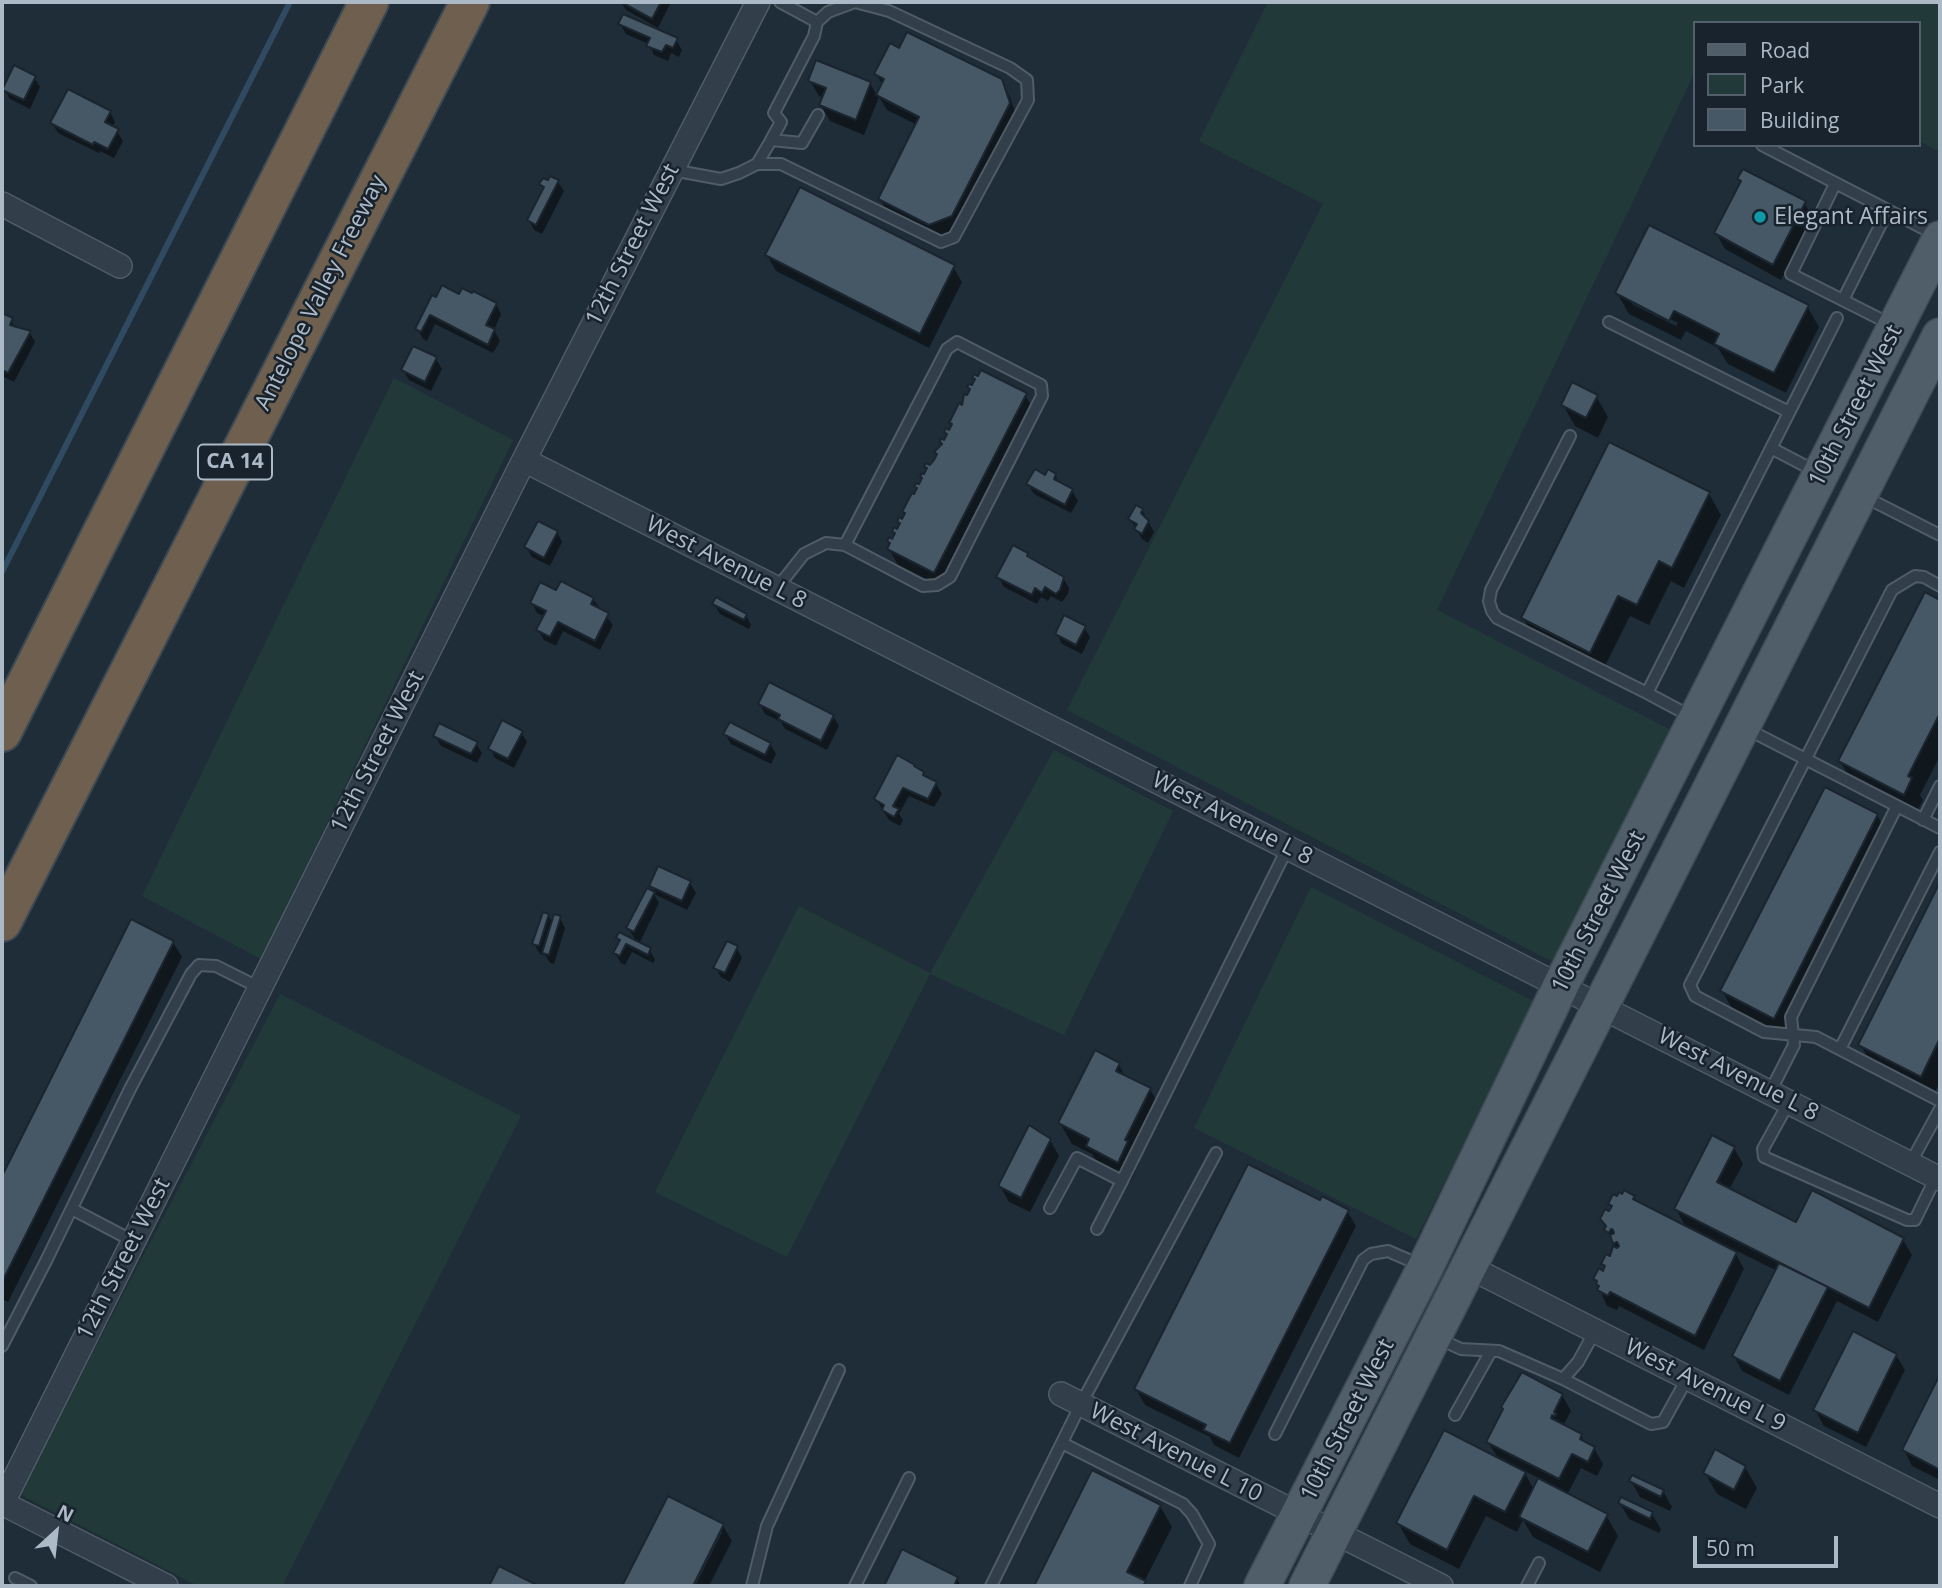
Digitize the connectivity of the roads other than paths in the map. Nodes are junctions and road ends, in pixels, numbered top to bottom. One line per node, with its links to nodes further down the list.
1 (369, 2): 35 (highway)
2 (470, 2): 43 (highway, Antelope Valley Freeway / CA 14)
3 (758, 2): 10 (street, 12th Street West)
4 (780, 2): 5 (lane)
5 (817, 22): 7 (lane); 9 (lane)
6 (818, 116): 7 (lane)
7 (773, 137): 9 (lane)
8 (1766, 147): 11 (lane)
9 (757, 164): 10 (lane)
10 (672, 170): 24 (street, 12th Street West)
11 (1835, 184): 13 (lane); 16 (lane)
12 (2, 204): 15 (street)
13 (1888, 211): 14 (lane); 16 (lane)
14 (1938, 243): 19 (main road, 10th Street West); 26 (main road)
15 (120, 266)
16 (1843, 300): 19 (lane)
17 (1837, 318): 21 (lane)
18 (1609, 322): 21 (lane)
19 (1896, 327): 25 (main road, 10th Street West)
20 (1940, 336): 26 (main road, 10th Street West)
21 (1789, 412): 23 (lane)
22 (1570, 436): 32 (lane)
23 (1771, 448): 25 (lane); 32 (lane)
24 (524, 460): 30 (street, West Avenue L 8); 45 (street, 12th Street West)
25 (1821, 474): 31 (main road); 33 (main road, 10th Street West)
26 (1860, 495): 27 (lane); 31 (main road, 10th Street West)
27 (1940, 535)
28 (845, 545): 28 (lane); 30 (lane)
29 (1940, 586): 36 (lane)
30 (777, 588): 41 (street, West Avenue L 8)
31 (1770, 672): 34 (main road, 10th Street West)
32 (1647, 693): 33 (lane)
33 (1698, 720): 44 (main road, 10th Street West)
34 (1743, 727): 36 (lane); 46 (main road, 10th Street West)
35 (2, 732)
36 (1805, 759): 38 (lane); 47 (lane)
37 (1940, 786): 39 (lane)
38 (1897, 806): 39 (lane); 47 (lane)
39 (1923, 820): 40 (lane)
40 (1940, 828)
41 (1288, 847): 44 (street, West Avenue L 8); 56 (lane)
42 (1940, 852): 48 (lane)
43 (2, 922)
44 (1561, 985): 46 (street, West Avenue L 8); 52 (main road, 10th Street West)
45 (260, 988): 58 (lane); 60 (street, 12th Street West)
46 (1603, 1007): 49 (street, West Avenue L 8); 61 (main road, 10th Street West)
47 (1793, 1035): 48 (lane); 49 (lane)
48 (1839, 1048): 50 (lane)
49 (1780, 1097): 54 (street, West Avenue L 8); 55 (lane)
50 (1940, 1101)
51 (1940, 1110): 54 (lane)
52 (1499, 1116): 61 (main road); 62 (main road, 10th Street West)
53 (1216, 1153): 70 (lane)
54 (1910, 1164): 55 (street, West Avenue L 8)
55 (1938, 1178)
56 (1122, 1181): 57 (lane); 59 (lane)
57 (1050, 1208)
58 (72, 1209): 60 (lane); 65 (lane)
59 (1097, 1229)
60 (133, 1241): 75 (street, 12th Street West)
61 (1469, 1267): 63 (street, West Avenue L 9); 64 (main road, 10th Street West)
62 (1425, 1268): 72 (lane); 77 (main road, 10th Street West)
63 (1595, 1331): 68 (street, West Avenue L 9); 69 (lane)
64 (1434, 1337): 66 (lane); 78 (main road, 10th Street West)
65 (2, 1346)
66 (1491, 1351): 69 (lane); 71 (lane)
67 (839, 1370): 83 (lane)
68 (1688, 1377): 69 (lane); 76 (street, West Avenue L 9)
69 (1563, 1379)
70 (1071, 1399): 73 (lane); 77 (street, West Avenue L 10)
71 (1455, 1415)
72 (1275, 1434)
73 (1062, 1443): 85 (lane); 86 (lane)
74 (909, 1478): 84 (lane)
75 (2, 1503): 82 (street)
76 (1940, 1506)
77 (1300, 1516): 78 (street, West Avenue L 10); 87 (main road, 10th Street West)
78 (1333, 1533): 88 (main road, 10th Street West); 89 (street, West Avenue L 10)
79 (1539, 1563): 90 (lane)
80 (15, 1578): 81 (lane)
81 (31, 1586)
82 (166, 1586)
83 (752, 1586)
84 (855, 1586)
85 (990, 1586)
86 (1190, 1586)
87 (1262, 1586)
88 (1307, 1586)
89 (1441, 1586)
90 (1527, 1586)

